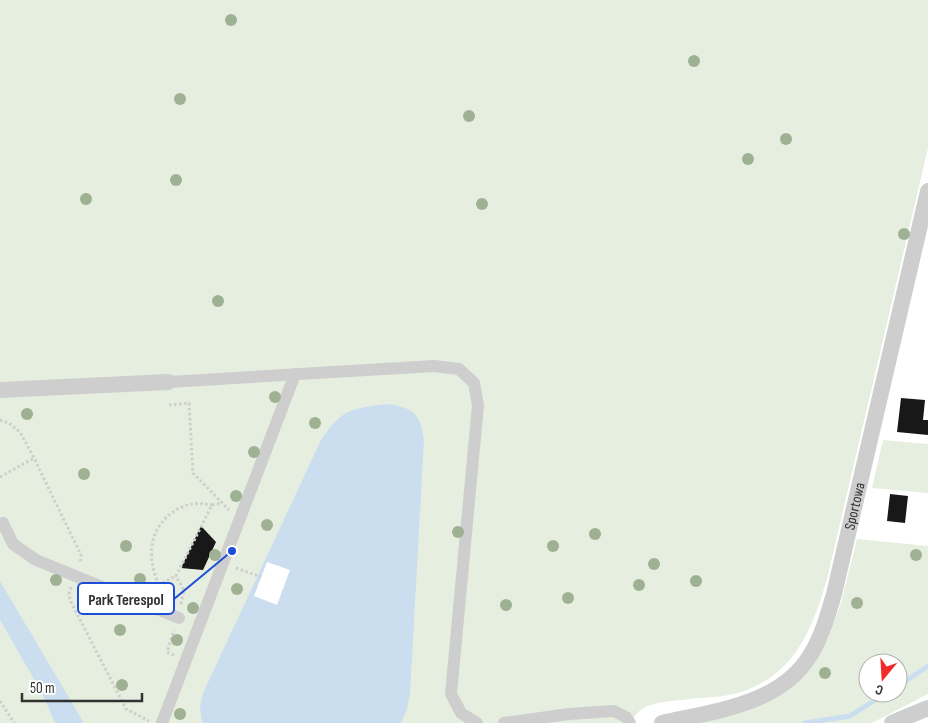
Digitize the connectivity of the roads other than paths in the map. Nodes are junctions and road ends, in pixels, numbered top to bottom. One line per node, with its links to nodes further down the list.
1 (928, 191): 12 (street, Sportowa)
2 (295, 374): 3 (street); 8 (street); 9 (street)
3 (168, 382): 4 (street)
4 (0, 390)
5 (3, 523): 6 (street)
6 (178, 618)
7 (928, 708): 13 (street)
8 (162, 723)
9 (477, 723)
10 (504, 723): 11 (street)
11 (630, 723)
12 (662, 723)
13 (892, 723)

